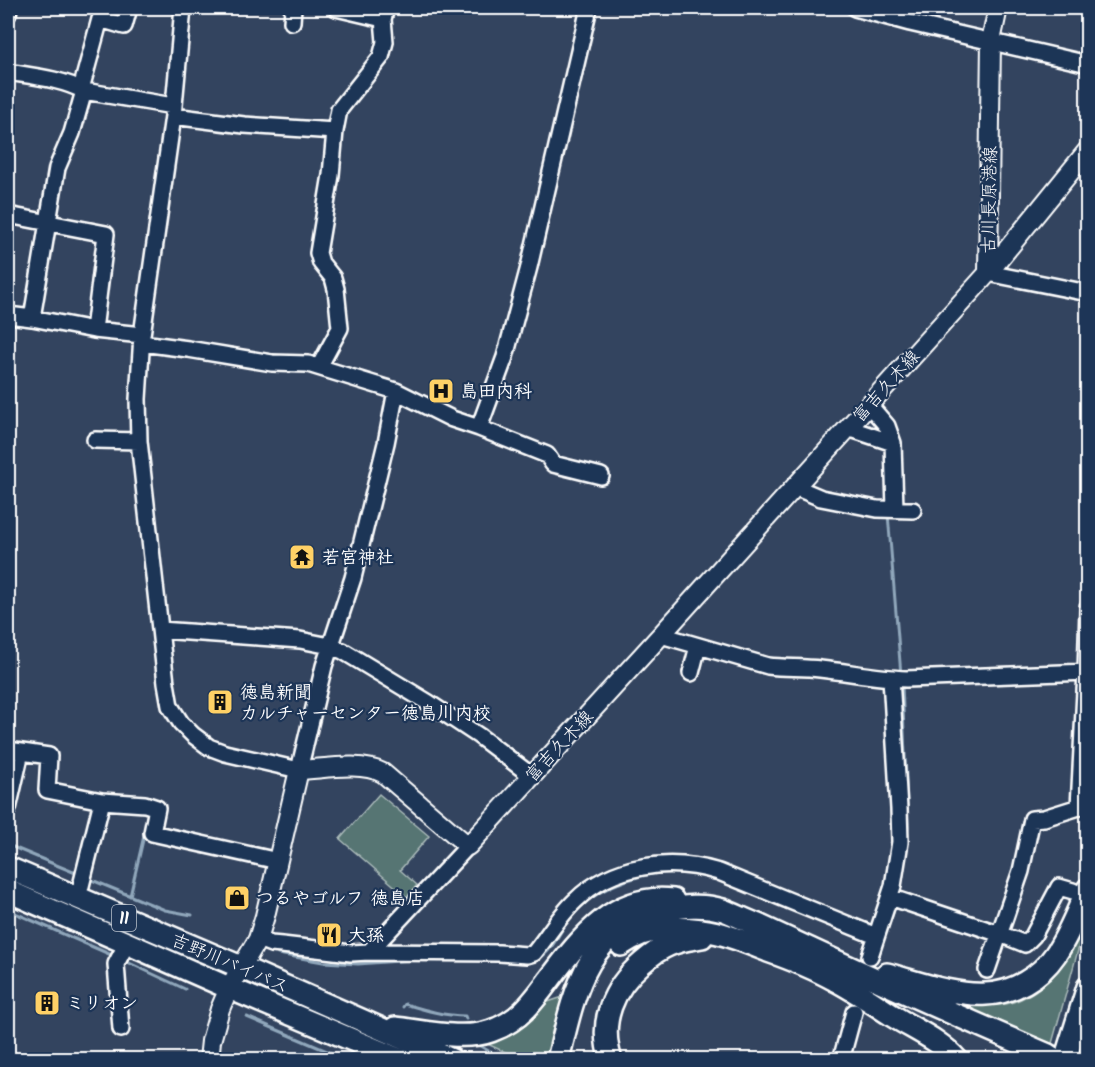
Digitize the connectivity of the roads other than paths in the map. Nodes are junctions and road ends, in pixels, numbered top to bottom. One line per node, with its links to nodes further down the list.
1 (9, 8): 9 (street)
2 (129, 8): 13 (street)
3 (183, 8): 14 (street)
4 (336, 8): 8 (street)
5 (589, 8): 28 (street)
6 (855, 8): 10 (street)
7 (998, 8): 10 (main road, 古川長原港線)
8 (385, 13): 15 (street)
9 (8, 14)
10 (991, 41): 11 (street); 19 (main road, 古川長原港線)
11 (1088, 64)
12 (8, 72): 13 (street)
13 (82, 90): 14 (street); 18 (street)
14 (173, 111): 15 (street); 24 (street)
15 (335, 131): 25 (street)
16 (1088, 150): 19 (main road, 古川長原港線)
17 (8, 215): 18 (street)
18 (47, 222): 22 (street); 23 (street)
19 (988, 273): 20 (street); 27 (main road, 富吉久木線)
20 (1088, 293)
21 (8, 315): 22 (street)
22 (32, 318): 23 (street)
23 (94, 330): 24 (street)
24 (142, 339): 25 (street); 31 (street)
25 (319, 367): 26 (street)
26 (396, 391): 28 (street); 40 (street)
27 (869, 405): 29 (main road, 富吉久木線); 32 (street)
28 (479, 428): 33 (street)
29 (848, 428): 32 (street); 34 (main road, 富吉久木線)
30 (95, 440): 31 (street)
31 (139, 441): 38 (street)
32 (893, 443): 35 (street)
33 (601, 476)
34 (795, 487): 35 (street); 39 (main road, 富吉久木線)
35 (895, 510): 36 (street)
36 (914, 510)
37 (1088, 607): 42 (street)
38 (160, 630): 40 (street); 46 (street)
39 (661, 635): 41 (street); 47 (main road, 富吉久木線)
40 (330, 646): 46 (street); 47 (street)
41 (698, 646): 43 (street); 44 (street)
42 (1087, 672): 44 (street); 59 (street)
43 (692, 673)
44 (898, 678): 56 (street)
45 (14, 751): 48 (street); 49 (street)
46 (299, 770): 50 (main road); 51 (main road)
47 (532, 776): 50 (main road, 富吉久木線)
48 (102, 801): 51 (street); 53 (street)
49 (8, 809)
50 (468, 846): 62 (street)
51 (278, 861): 61 (main road)
52 (8, 868): 53 (highway, 吉野川バイパス / 11)
53 (81, 884): 65 (highway, 吉野川バイパス / 11)
54 (1080, 890): 59 (street); 67 (highway)
55 (8, 891): 63 (highway, 吉野川バイパス / 11)
56 (896, 899): 59 (street); 60 (street)
57 (698, 905): 67 (highway); 72 (highway); 79 (highway)
58 (726, 934): 67 (highway); 80 (highway); 81 (highway)
59 (1000, 934): 66 (street)
60 (876, 936): 62 (street); 64 (street)
61 (258, 939): 62 (street); 65 (main road)
62 (369, 952)
63 (122, 953): 69 (highway, 吉野川バイパス / 11); 73 (street)
64 (870, 956)
65 (241, 968): 69 (main road); 72 (highway, 吉野川バイパス / 11)
66 (987, 970)
67 (837, 971): 74 (highway); 82 (highway); 83 (highway)
68 (1088, 987): 74 (highway)
69 (229, 988): 76 (main road); 77 (highway, 吉野川バイパス / 11)
70 (1088, 998): 84 (highway)
71 (855, 1012): 75 (street)
72 (371, 1024): 78 (highway, 吉野川バイパス / 11)
73 (120, 1029)
74 (1056, 1057)
75 (841, 1058)
76 (208, 1059)
77 (400, 1059)
78 (452, 1059)
79 (558, 1059)
80 (570, 1059)
81 (610, 1059)
82 (957, 1059)
83 (1027, 1059)
84 (1072, 1059)

